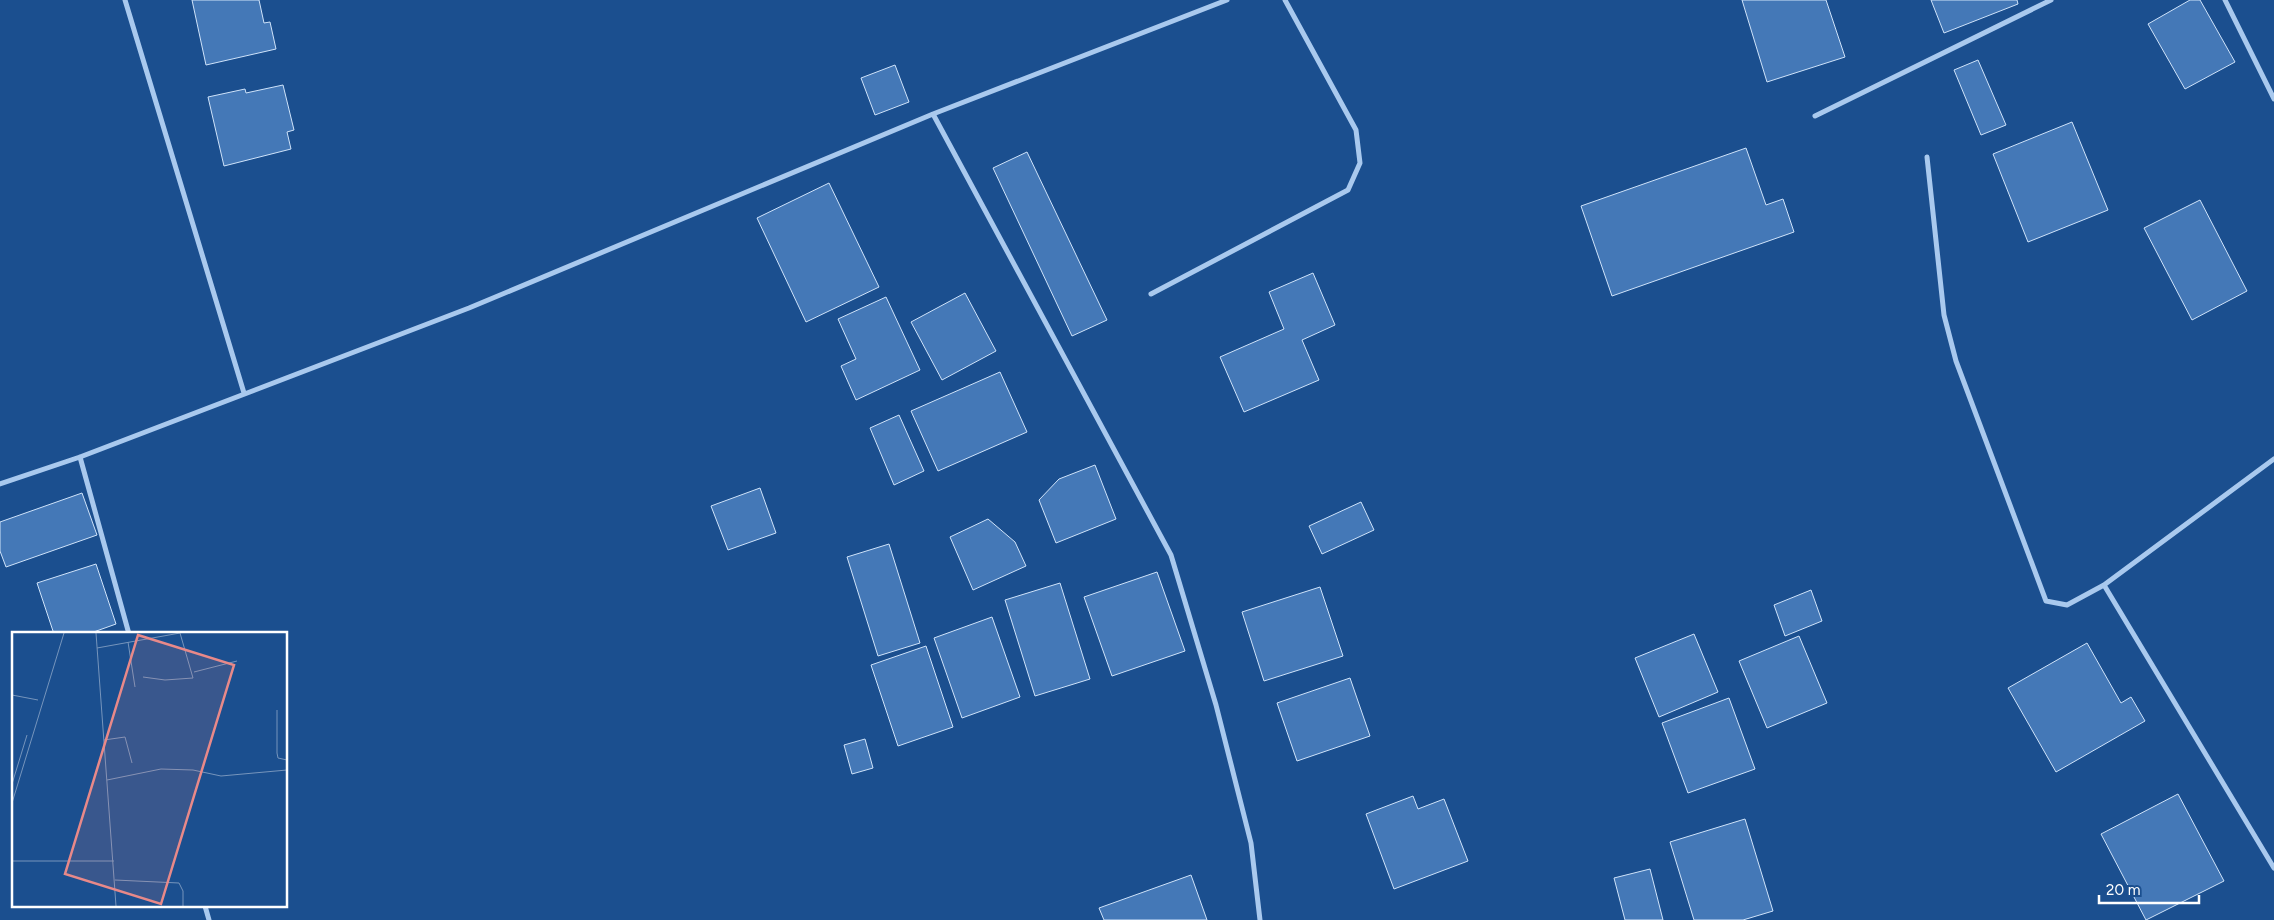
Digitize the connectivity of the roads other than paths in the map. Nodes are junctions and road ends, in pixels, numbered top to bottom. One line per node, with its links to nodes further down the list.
1 (125, 0): 11 (street)
2 (1226, 0): 7 (street)
3 (1285, 0): 10 (street)
4 (2051, 0): 8 (street)
5 (2225, 0): 6 (street)
6 (2274, 99)
7 (933, 114): 11 (street); 18 (street)
8 (1815, 116)
9 (1927, 157): 15 (street)
10 (1151, 294)
11 (244, 394): 12 (street)
12 (80, 457): 14 (street); 16 (street)
13 (2274, 459): 15 (street)
14 (0, 484)
15 (2104, 585): 17 (street)
16 (128, 632)
17 (2274, 868)
18 (1260, 920)

